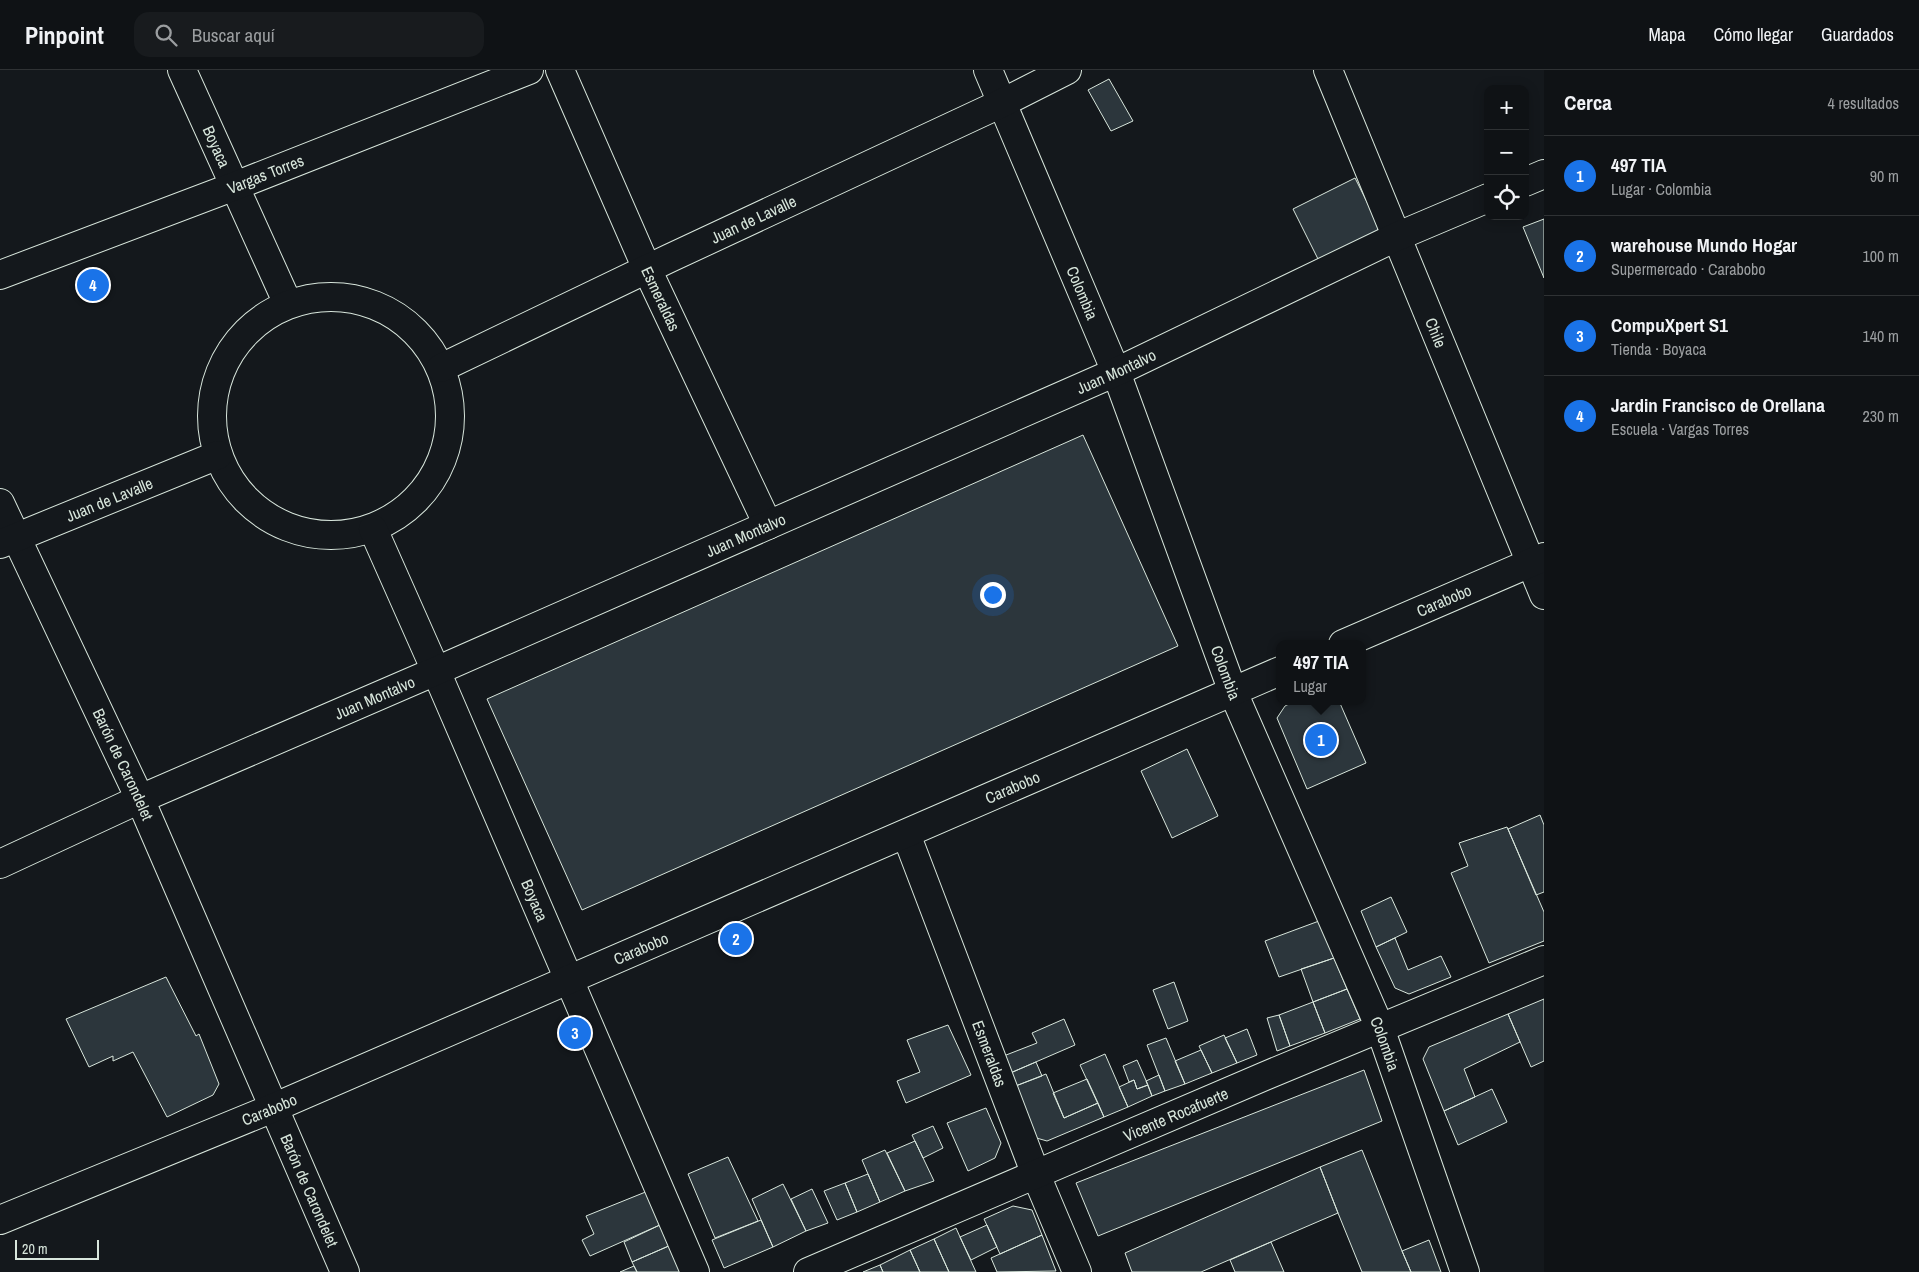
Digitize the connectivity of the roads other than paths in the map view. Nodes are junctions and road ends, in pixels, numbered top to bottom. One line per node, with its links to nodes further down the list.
1 (182, 70): 10 (street, Boyaca)
2 (529, 70): 10 (street, Vargas Torres)
3 (560, 70): 13 (street, Esmeraldas)
4 (988, 70): 7 (street, Colombia)
5 (1067, 70): 7 (street, Juan de Lavalle)
6 (1328, 70): 12 (street, Chile)
7 (1002, 103): 13 (street, Juan de Lavalle); 17 (street, Colombia)
8 (1544, 174): 9 (street)
9 (1529, 180)
10 (235, 186): 14 (street, Vargas Torres); 15 (street, Boyaca)
11 (1484, 200): 12 (street, Juan Montalvo)
12 (1396, 237): 17 (street, Juan Montalvo); 23 (street, Chile)
13 (646, 269): 16 (street, Juan de Lavalle); 20 (street, Esmeraldas)
14 (0, 275)
15 (288, 304): 16 (street); 18 (street)
16 (441, 368): 21 (street)
17 (1116, 372): 20 (street, Juan Montalvo); 28 (street, Colombia)
18 (218, 455): 21 (street); 22 (street, Juan de Lavalle)
19 (0, 503): 22 (street, Barón de Carondelet)
20 (768, 525): 26 (street, Juan Montalvo)
21 (372, 528): 26 (street, Boyaca)
22 (7, 540): 29 (street, Barón de Carondelet)
23 (1537, 560): 24 (street, Chile); 25 (street, Carabobo)
24 (1544, 594)
25 (1353, 640)
26 (436, 671): 29 (street, Juan Montalvo); 33 (street, Boyaca)
27 (1276, 674): 28 (street, Carabobo)
28 (1233, 692): 30 (street, Carabobo); 34 (street, Colombia)
29 (140, 799): 31 (street, Juan Montalvo); 35 (street, Barón de Carondelet)
30 (906, 834): 33 (street, Carabobo); 36 (street, Esmeraldas)
31 (0, 864)
32 (1544, 960): 34 (street, Vicente Rocafuerte)
33 (569, 979): 35 (street, Carabobo); 39 (street, Boyaca)
34 (1380, 1028): 36 (street, Vicente Rocafuerte); 42 (street, Colombia)
35 (273, 1108): 37 (street, Carabobo); 38 (street, Barón de Carondelet)
36 (1036, 1175): 40 (street, Vicente Rocafuerte); 41 (street, Esmeraldas)
37 (0, 1220)
38 (345, 1272)
39 (694, 1272)
40 (808, 1272)
41 (1077, 1272)
42 (1465, 1272)

